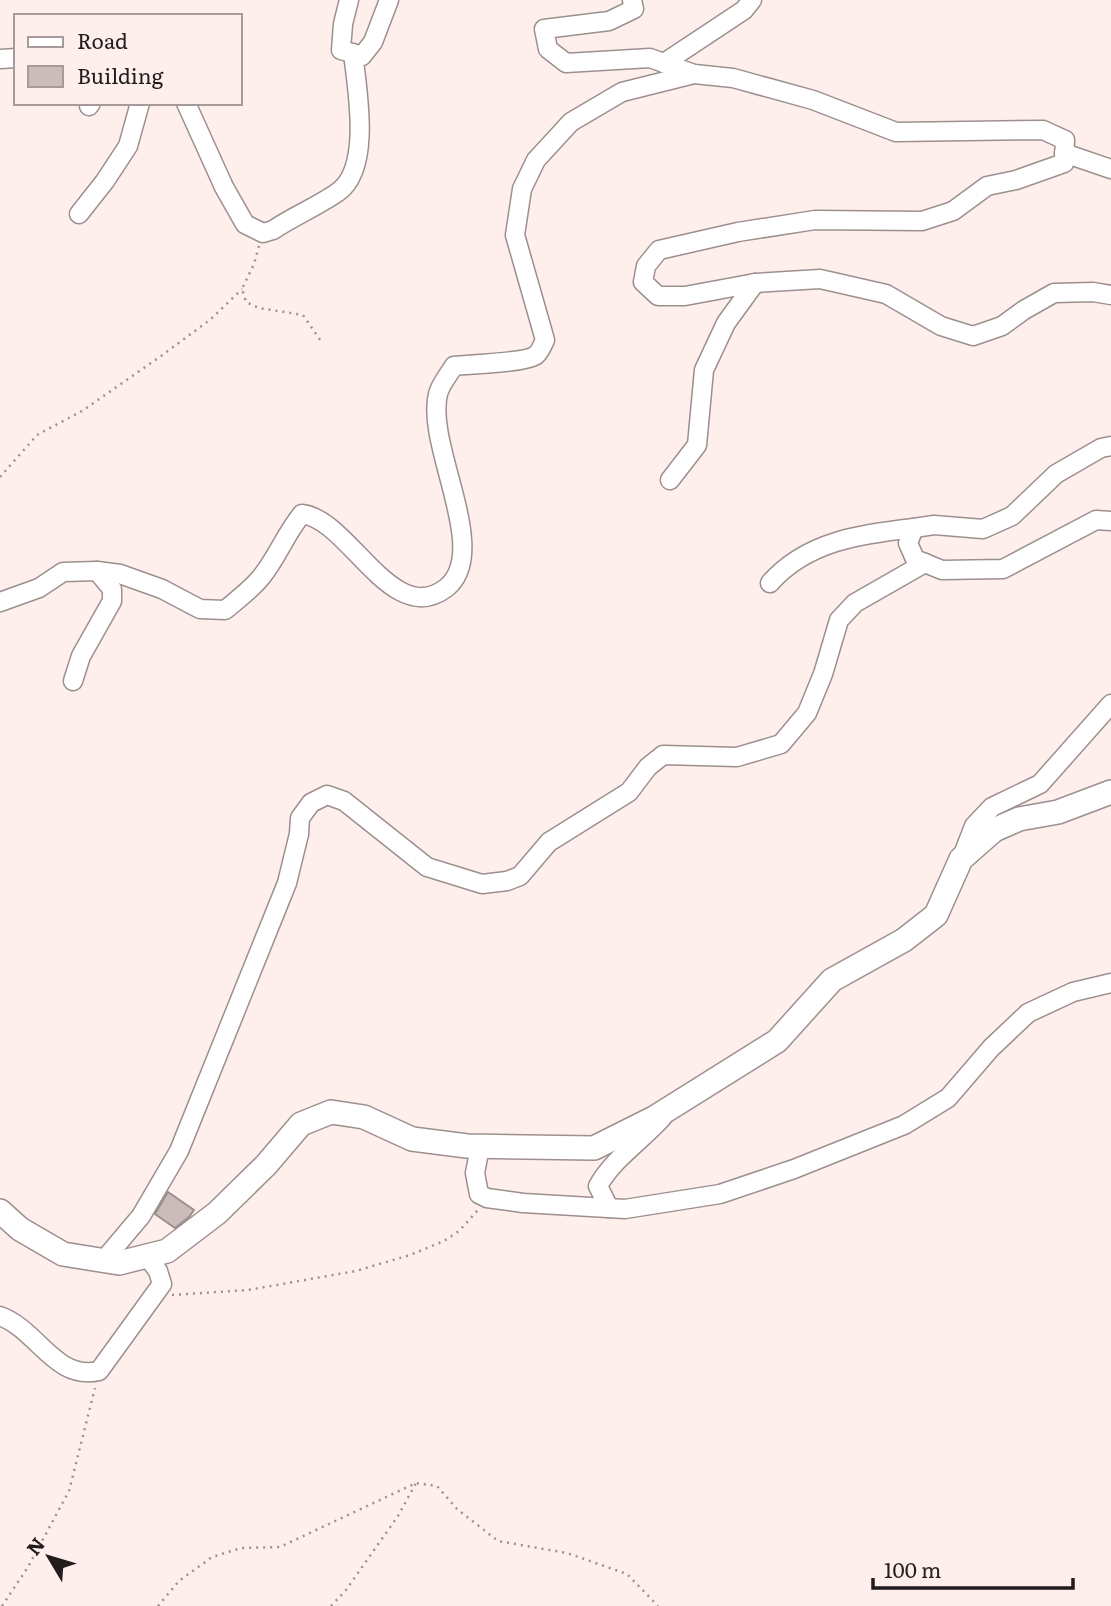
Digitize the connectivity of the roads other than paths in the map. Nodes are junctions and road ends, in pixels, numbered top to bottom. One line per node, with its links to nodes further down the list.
1 (349, 0): 5 (street)
2 (389, 0): 5 (street)
3 (632, 0): 6 (street)
4 (752, 0): 6 (street)
5 (353, 53): 9 (street)
6 (664, 63): 7 (street)
7 (694, 74): 10 (street); 20 (street)
8 (139, 105): 12 (street)
9 (187, 105)
10 (1064, 153): 11 (street); 13 (street)
11 (1111, 169)
12 (79, 214)
13 (755, 283): 14 (street); 16 (street)
14 (1111, 295)
15 (1111, 446): 18 (street)
16 (670, 480)
17 (1111, 521): 19 (street)
18 (914, 528): 19 (street); 21 (street)
19 (925, 563): 33 (street)
20 (97, 571): 22 (street); 23 (street)
21 (770, 583)
22 (0, 602)
23 (73, 681)
24 (1111, 704): 26 (street)
25 (1111, 792): 26 (main road)
26 (961, 859): 28 (main road)
27 (1111, 983): 30 (street)
28 (674, 1105): 29 (main road); 30 (street)
29 (480, 1147): 30 (street); 32 (main road)
30 (609, 1208)
31 (0, 1211): 33 (main road)
32 (148, 1256): 33 (main road); 34 (street)
33 (103, 1261)
34 (0, 1316)

